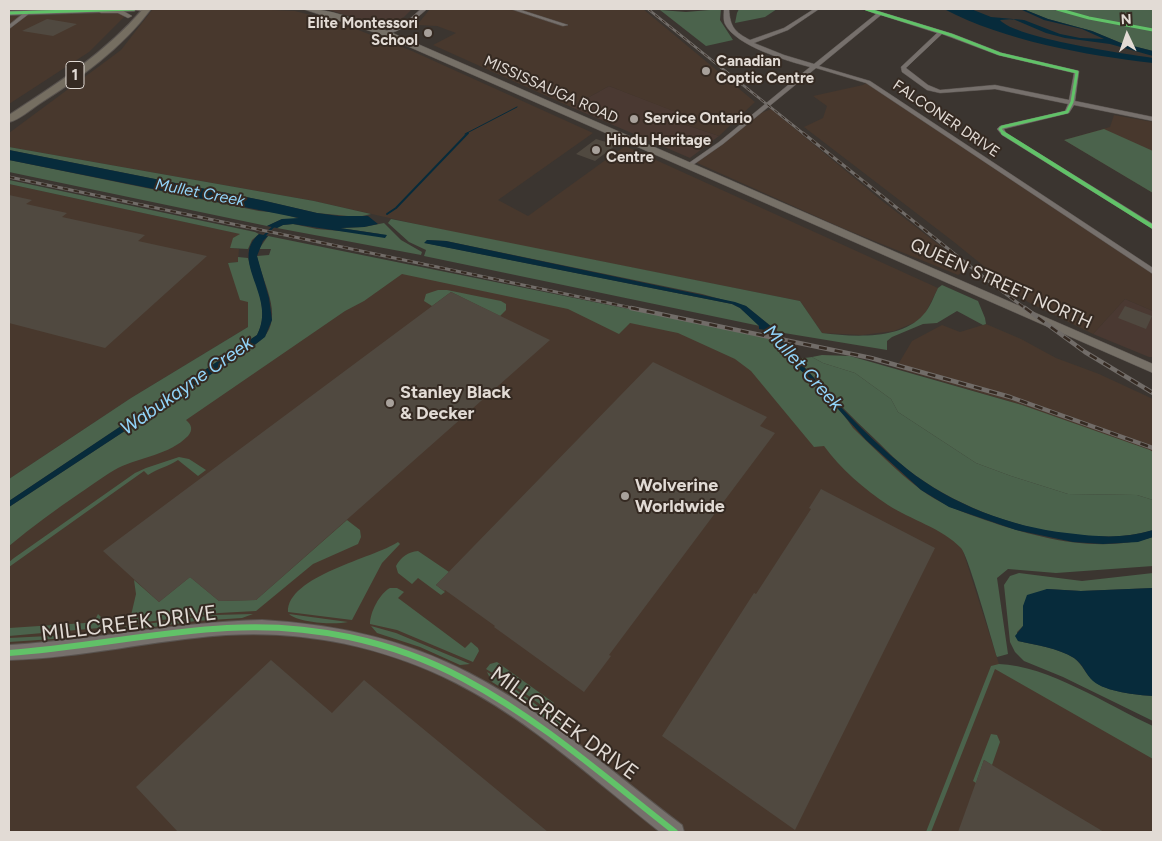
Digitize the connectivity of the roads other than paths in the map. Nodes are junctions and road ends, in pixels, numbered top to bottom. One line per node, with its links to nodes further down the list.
1 (141, 9): 11 (main road)
2 (147, 9): 23 (main road, 1)
3 (308, 9): 18 (main road, MISSISSAUGA ROAD)
4 (424, 9): 18 (street)
5 (514, 9): 15 (street)
6 (726, 9): 19 (street, FALCONER DRIVE)
7 (816, 9): 19 (street)
8 (866, 9): 12 (street)
9 (82, 10): 10 (street); 14 (street)
10 (101, 11): 11 (main road)
11 (132, 11): 22 (main road, 1)
12 (880, 12): 17 (street); 20 (street)
13 (9, 13): 14 (street)
14 (27, 13): 16 (street)
15 (565, 25)
16 (9, 27)
17 (941, 32): 21 (street); 21 (street)
18 (385, 33): 25 (main road, MISSISSAUGA ROAD)
19 (748, 43): 20 (street, FALCONER DRIVE)
20 (816, 66): 25 (street); 28 (street, FALCONER DRIVE)
21 (1072, 102): 24 (street); 26 (street)
22 (9, 112)
23 (9, 119)
24 (1153, 119)
25 (688, 166): 27 (main road, MISSISSAUGA ROAD)
26 (1153, 227)
27 (835, 230): 29 (main road, QUEEN STREET NORTH)
28 (1153, 272)
29 (1153, 369)
30 (9, 652): 31 (street, MILLCREEK DRIVE)
31 (675, 832)

